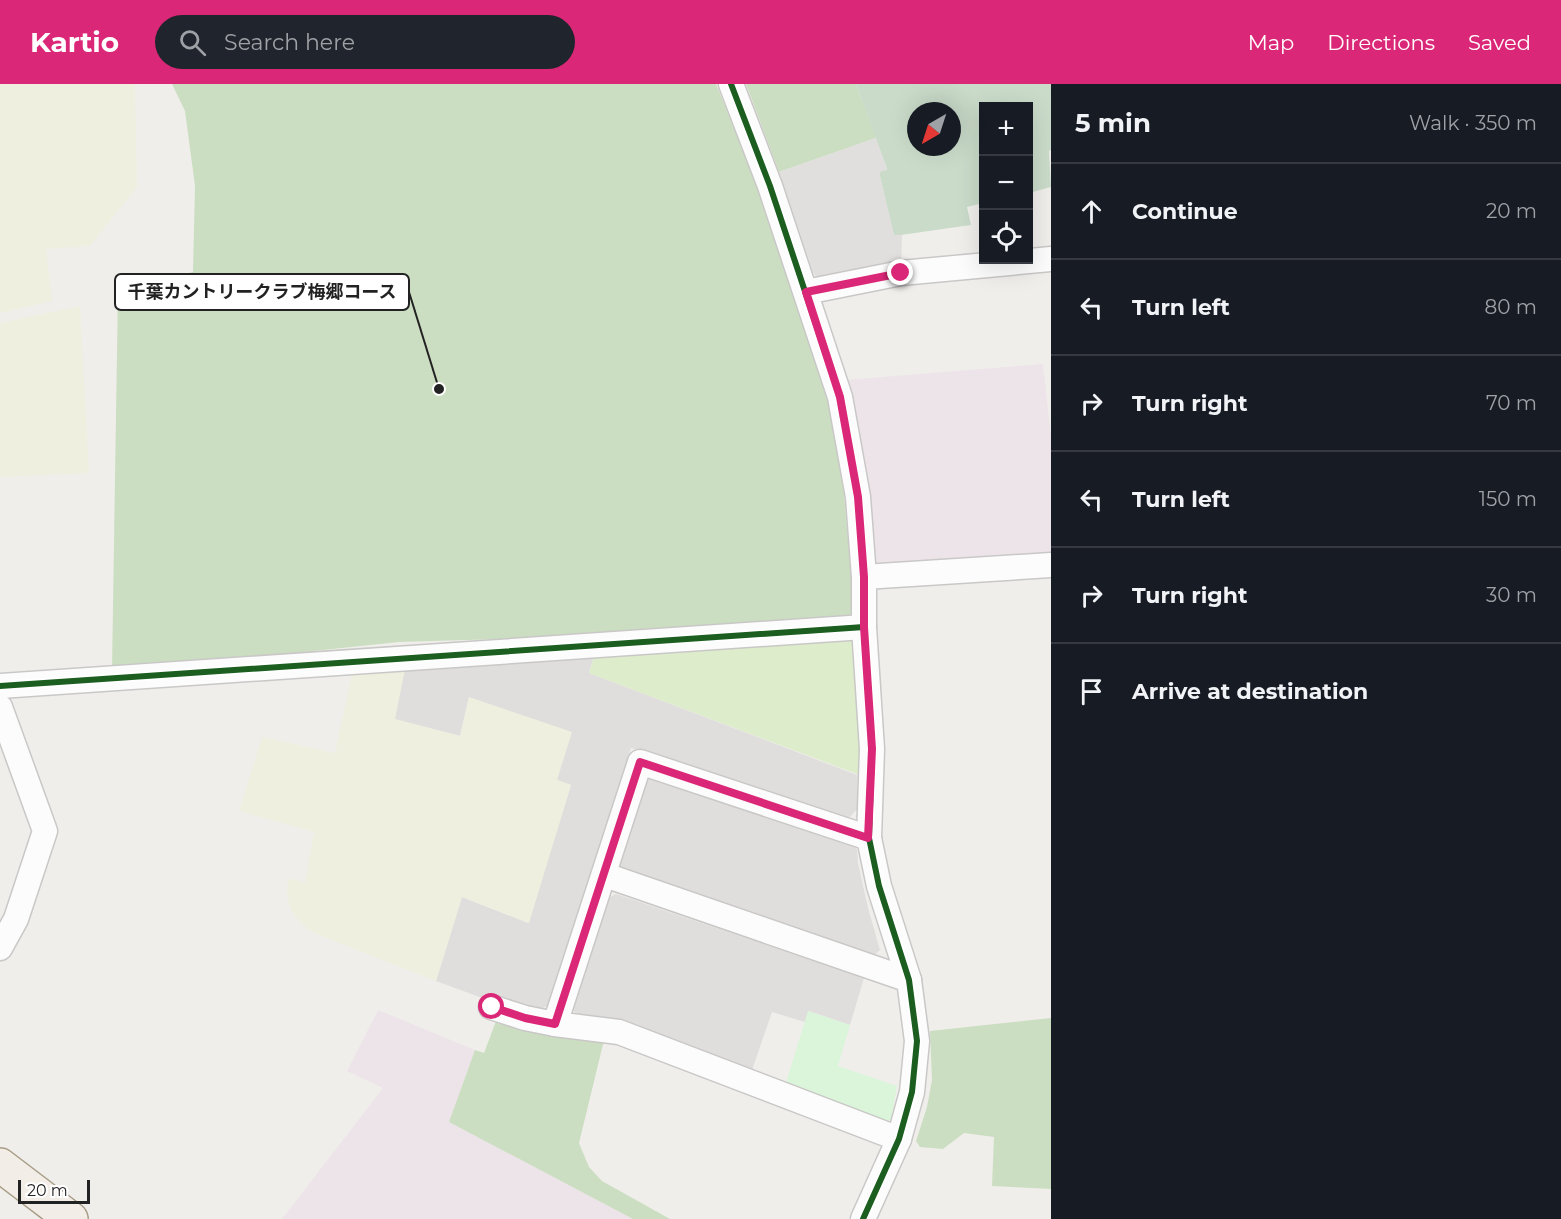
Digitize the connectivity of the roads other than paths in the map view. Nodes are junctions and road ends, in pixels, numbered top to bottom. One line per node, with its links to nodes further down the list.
1 (731, 84): 3 (street)
2 (1051, 259): 3 (street)
3 (806, 292): 5 (street)
4 (1051, 566): 5 (street)
5 (864, 577): 6 (street)
6 (864, 627): 7 (street); 9 (street)
7 (0, 686)
8 (0, 707): 11 (street)
9 (868, 838): 10 (street); 12 (street)
10 (604, 874): 12 (street); 14 (street)
11 (0, 948)
12 (909, 980): 15 (street)
13 (492, 1007): 14 (street)
14 (555, 1024): 15 (street)
15 (899, 1139): 18 (street)
16 (0, 1165): 17 (main road)
17 (71, 1219)
18 (863, 1219)

